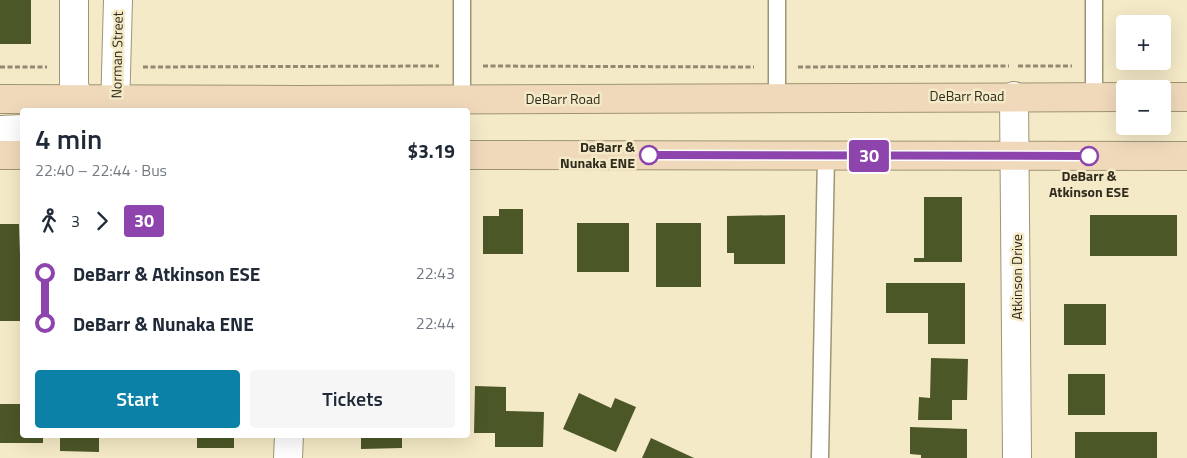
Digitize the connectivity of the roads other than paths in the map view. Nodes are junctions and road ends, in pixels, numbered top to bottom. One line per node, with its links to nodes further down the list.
1 (74, 0): 14 (street)
2 (118, 0): 15 (street, Norman Street)
3 (462, 0): 13 (lane)
4 (777, 0): 8 (lane)
5 (1094, 0): 7 (lane)
6 (1014, 96): 7 (main road, DeBarr Road); 8 (main road, DeBarr Road); 23 (street, Atkinson Drive)
7 (1094, 96): 9 (main road, DeBarr Road)
8 (777, 97): 13 (main road, DeBarr Road)
9 (1116, 97)
10 (1171, 97): 11 (main road)
11 (1187, 97)
12 (0, 99): 14 (main road, DeBarr Road)
13 (462, 99): 16 (main road, DeBarr Road)
14 (81, 105): 15 (main road, DeBarr Road)
15 (116, 105): 16 (main road, DeBarr Road)
16 (296, 105)
17 (0, 130): 18 (street)
18 (20, 130)
19 (0, 155): 20 (main road)
20 (20, 155)
21 (470, 155): 22 (main road)
22 (826, 156): 23 (main road); 27 (lane)
23 (1016, 156): 24 (main road); 28 (street, Atkinson Drive)
24 (1187, 156)
25 (289, 438): 26 (street)
26 (288, 458)
27 (820, 458)
28 (1017, 458)

